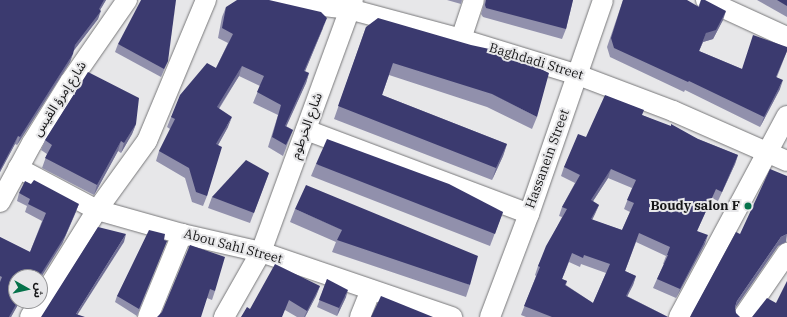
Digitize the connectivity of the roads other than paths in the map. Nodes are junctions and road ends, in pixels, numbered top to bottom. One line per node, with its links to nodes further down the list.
1 (127, 0): 15 (street, شارع إمرؤ القيس)
2 (206, 0): 17 (street)
3 (274, 0): 7 (street, Baghdadi Street)
4 (474, 0): 9 (street)
5 (603, 0): 10 (street, Hassanein Street)
6 (706, 0): 8 (street)
7 (351, 5): 9 (street, Baghdadi Street); 12 (street, شارع الخرطوم)
8 (787, 37)
9 (461, 39): 10 (street, Baghdadi Street)
10 (578, 75): 13 (street, Baghdadi Street); 18 (street, Hassanein Street)
11 (787, 116): 13 (street)
12 (306, 130): 18 (street); 20 (street, شارع الخرطوم)
13 (767, 152): 14 (street, Baghdadi Street); 29 (street)
14 (787, 161)
15 (18, 168): 16 (street, شارع إمرؤ القيس); 17 (street, Abou Sahl Street)
16 (0, 202)
17 (97, 210): 19 (street, Abou Sahl Street); 22 (street)
18 (529, 214): 28 (street, Hassanein Street)
19 (182, 234): 20 (street, Abou Sahl Street); 24 (street)
20 (261, 252): 23 (street, Abou Sahl Street); 25 (street, شارع الخرطوم)
21 (787, 253): 30 (street)
22 (48, 288)
23 (371, 290): 26 (street); 27 (street, Abou Sahl Street)
24 (148, 317)
25 (224, 317)
26 (360, 317)
27 (452, 317)
28 (490, 317)
29 (678, 317)
30 (743, 317)

